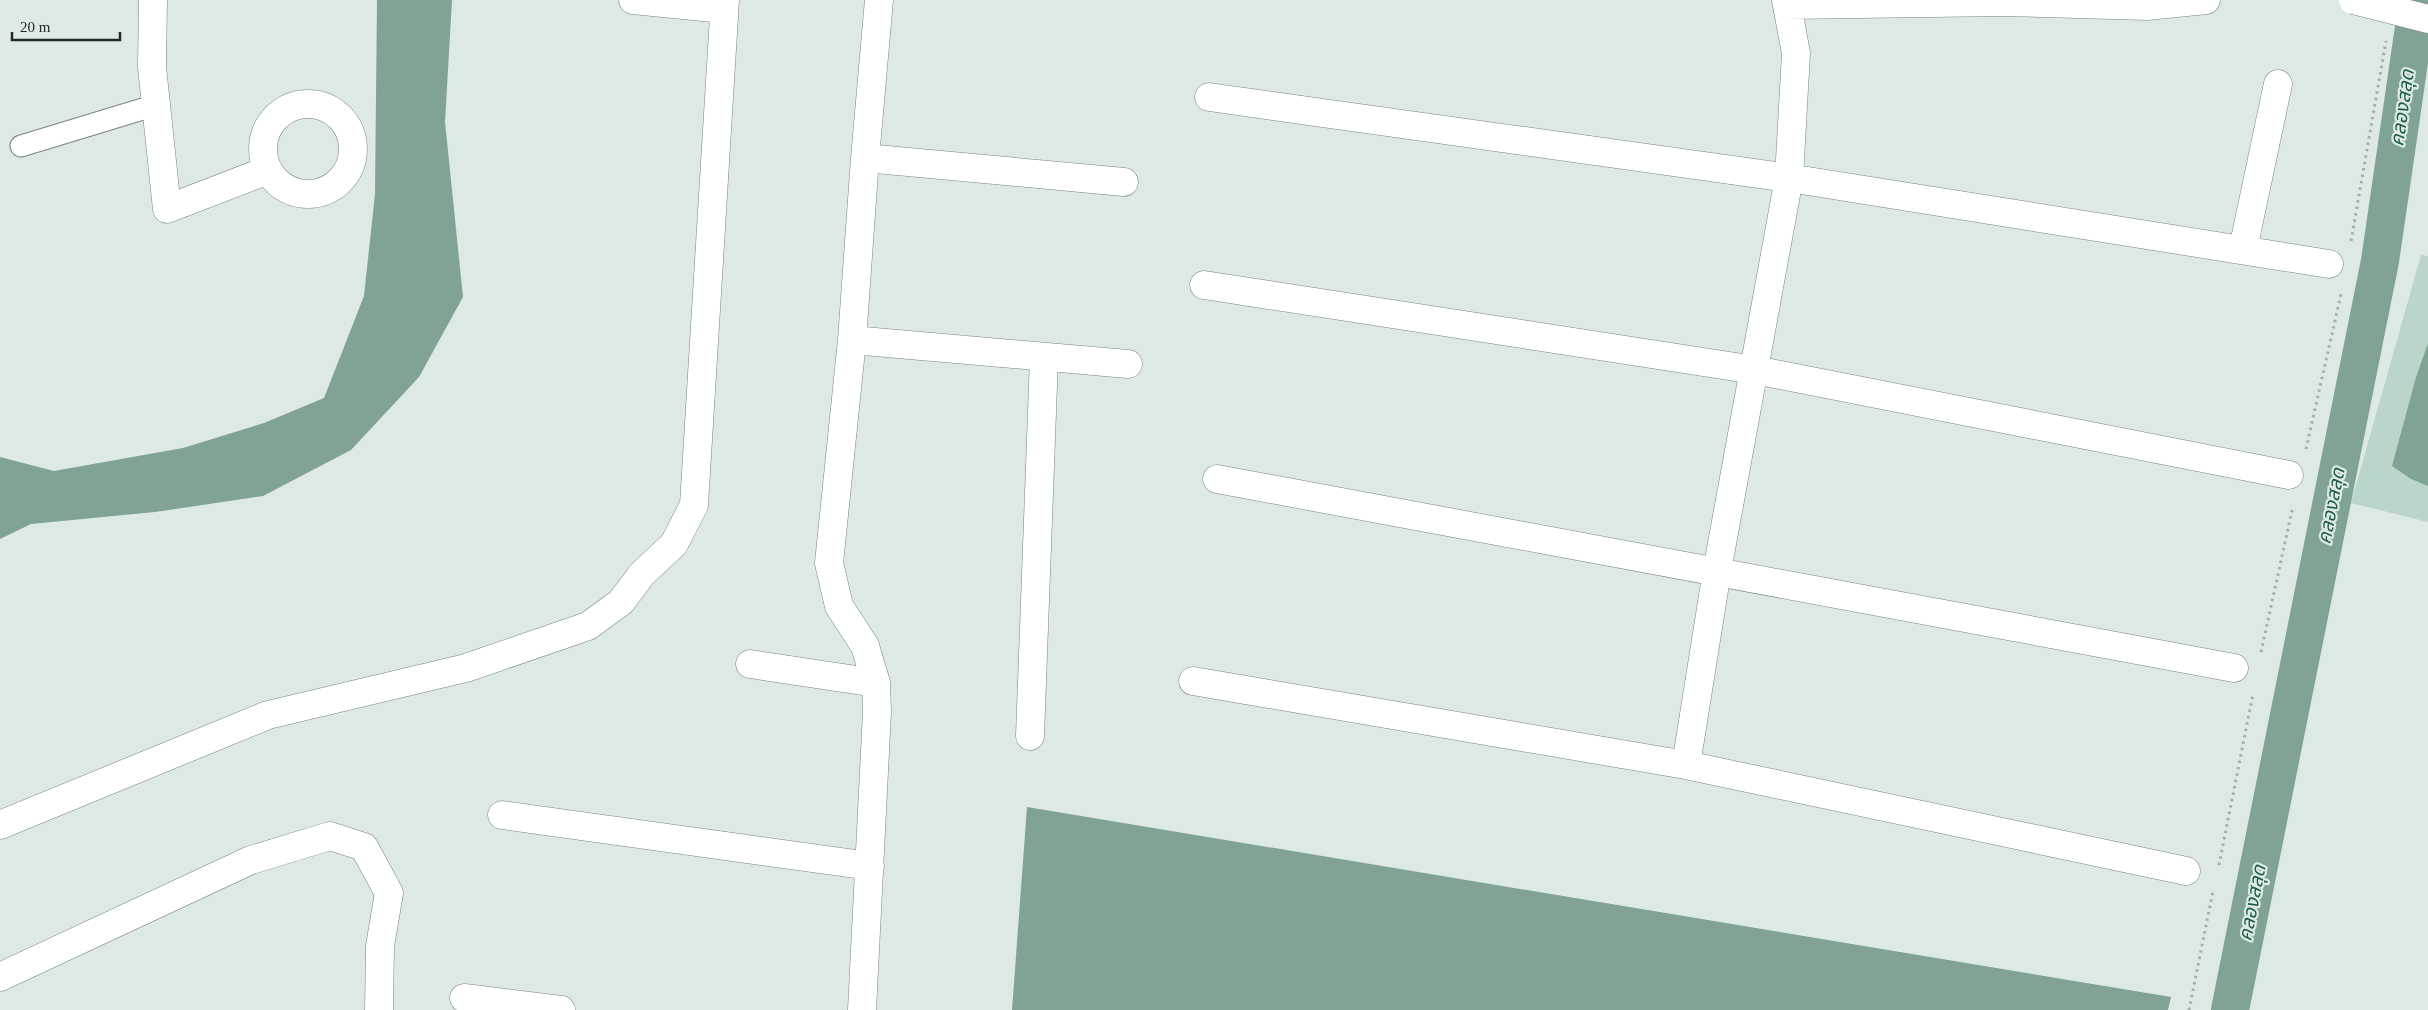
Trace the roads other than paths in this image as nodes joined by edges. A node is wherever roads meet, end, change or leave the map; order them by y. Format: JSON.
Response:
{"nodes":[{"id":1,"x":153,"y":0,"type":"edge"},
{"id":2,"x":632,"y":0,"type":"edge"},
{"id":3,"x":879,"y":0,"type":"edge"},
{"id":4,"x":2206,"y":0,"type":"edge"},
{"id":5,"x":2352,"y":0,"type":"edge"},
{"id":6,"x":2004,"y":1,"type":"edge"},
{"id":7,"x":1786,"y":2,"type":"edge"},
{"id":8,"x":725,"y":5,"type":"edge"},
{"id":9,"x":2428,"y":19,"type":"edge"},
{"id":10,"x":2278,"y":84,"type":"dead end"},
{"id":11,"x":1209,"y":97,"type":"dead end"},
{"id":12,"x":156,"y":105,"type":"junction"},
{"id":13,"x":21,"y":146,"type":"dead end"},
{"id":14,"x":865,"y":158,"type":"junction"},
{"id":15,"x":268,"y":170,"type":"dead end"},
{"id":16,"x":1789,"y":178,"type":"junction"},
{"id":17,"x":1124,"y":182,"type":"dead end"},
{"id":18,"x":2243,"y":249,"type":"junction"},
{"id":19,"x":2329,"y":264,"type":"dead end"},
{"id":20,"x":1204,"y":285,"type":"dead end"},
{"id":21,"x":852,"y":340,"type":"junction"},
{"id":22,"x":1044,"y":358,"type":"junction"},
{"id":23,"x":1128,"y":364,"type":"dead end"},
{"id":24,"x":1755,"y":370,"type":"junction"},
{"id":25,"x":2289,"y":475,"type":"dead end"},
{"id":26,"x":1217,"y":479,"type":"dead end"},
{"id":27,"x":1717,"y":571,"type":"junction"},
{"id":28,"x":750,"y":664,"type":"dead end"},
{"id":29,"x":2234,"y":668,"type":"dead end"},
{"id":30,"x":1193,"y":681,"type":"dead end"},
{"id":31,"x":876,"y":683,"type":"junction"},
{"id":32,"x":1030,"y":736,"type":"dead end"},
{"id":33,"x":1686,"y":765,"type":"junction"},
{"id":34,"x":502,"y":815,"type":"dead end"},
{"id":35,"x":0,"y":825,"type":"edge"},
{"id":36,"x":870,"y":866,"type":"junction"},
{"id":37,"x":2186,"y":871,"type":"dead end"},
{"id":38,"x":0,"y":977,"type":"edge"},
{"id":39,"x":464,"y":998,"type":"dead end"},
{"id":40,"x":379,"y":1010,"type":"edge"},
{"id":41,"x":561,"y":1010,"type":"edge"},
{"id":42,"x":862,"y":1010,"type":"edge"}],
"edges":[{"from":1,"to":12,"type":"street"},
{"from":2,"to":8,"type":"street"},
{"from":3,"to":14,"type":"street"},
{"from":4,"to":6,"type":"street"},
{"from":5,"to":9,"type":"street","bridge":true},
{"from":6,"to":7,"type":"street"},
{"from":7,"to":16,"type":"street"},
{"from":8,"to":35,"type":"street"},
{"from":10,"to":18,"type":"street"},
{"from":11,"to":16,"type":"street"},
{"from":12,"to":13,"type":"lane"},
{"from":12,"to":15,"type":"street"},
{"from":14,"to":17,"type":"street"},
{"from":14,"to":21,"type":"street"},
{"from":16,"to":18,"type":"street"},
{"from":16,"to":24,"type":"street"},
{"from":18,"to":19,"type":"street"},
{"from":20,"to":24,"type":"street"},
{"from":21,"to":22,"type":"street"},
{"from":21,"to":31,"type":"street"},
{"from":22,"to":23,"type":"street"},
{"from":22,"to":32,"type":"street"},
{"from":24,"to":25,"type":"street"},
{"from":24,"to":27,"type":"street"},
{"from":26,"to":27,"type":"street"},
{"from":27,"to":29,"type":"street"},
{"from":27,"to":33,"type":"street"},
{"from":28,"to":31,"type":"street"},
{"from":30,"to":33,"type":"street"},
{"from":31,"to":36,"type":"street"},
{"from":33,"to":37,"type":"street"},
{"from":34,"to":36,"type":"street"},
{"from":36,"to":42,"type":"street"},
{"from":38,"to":40,"type":"street"},
{"from":39,"to":41,"type":"street"}]}
